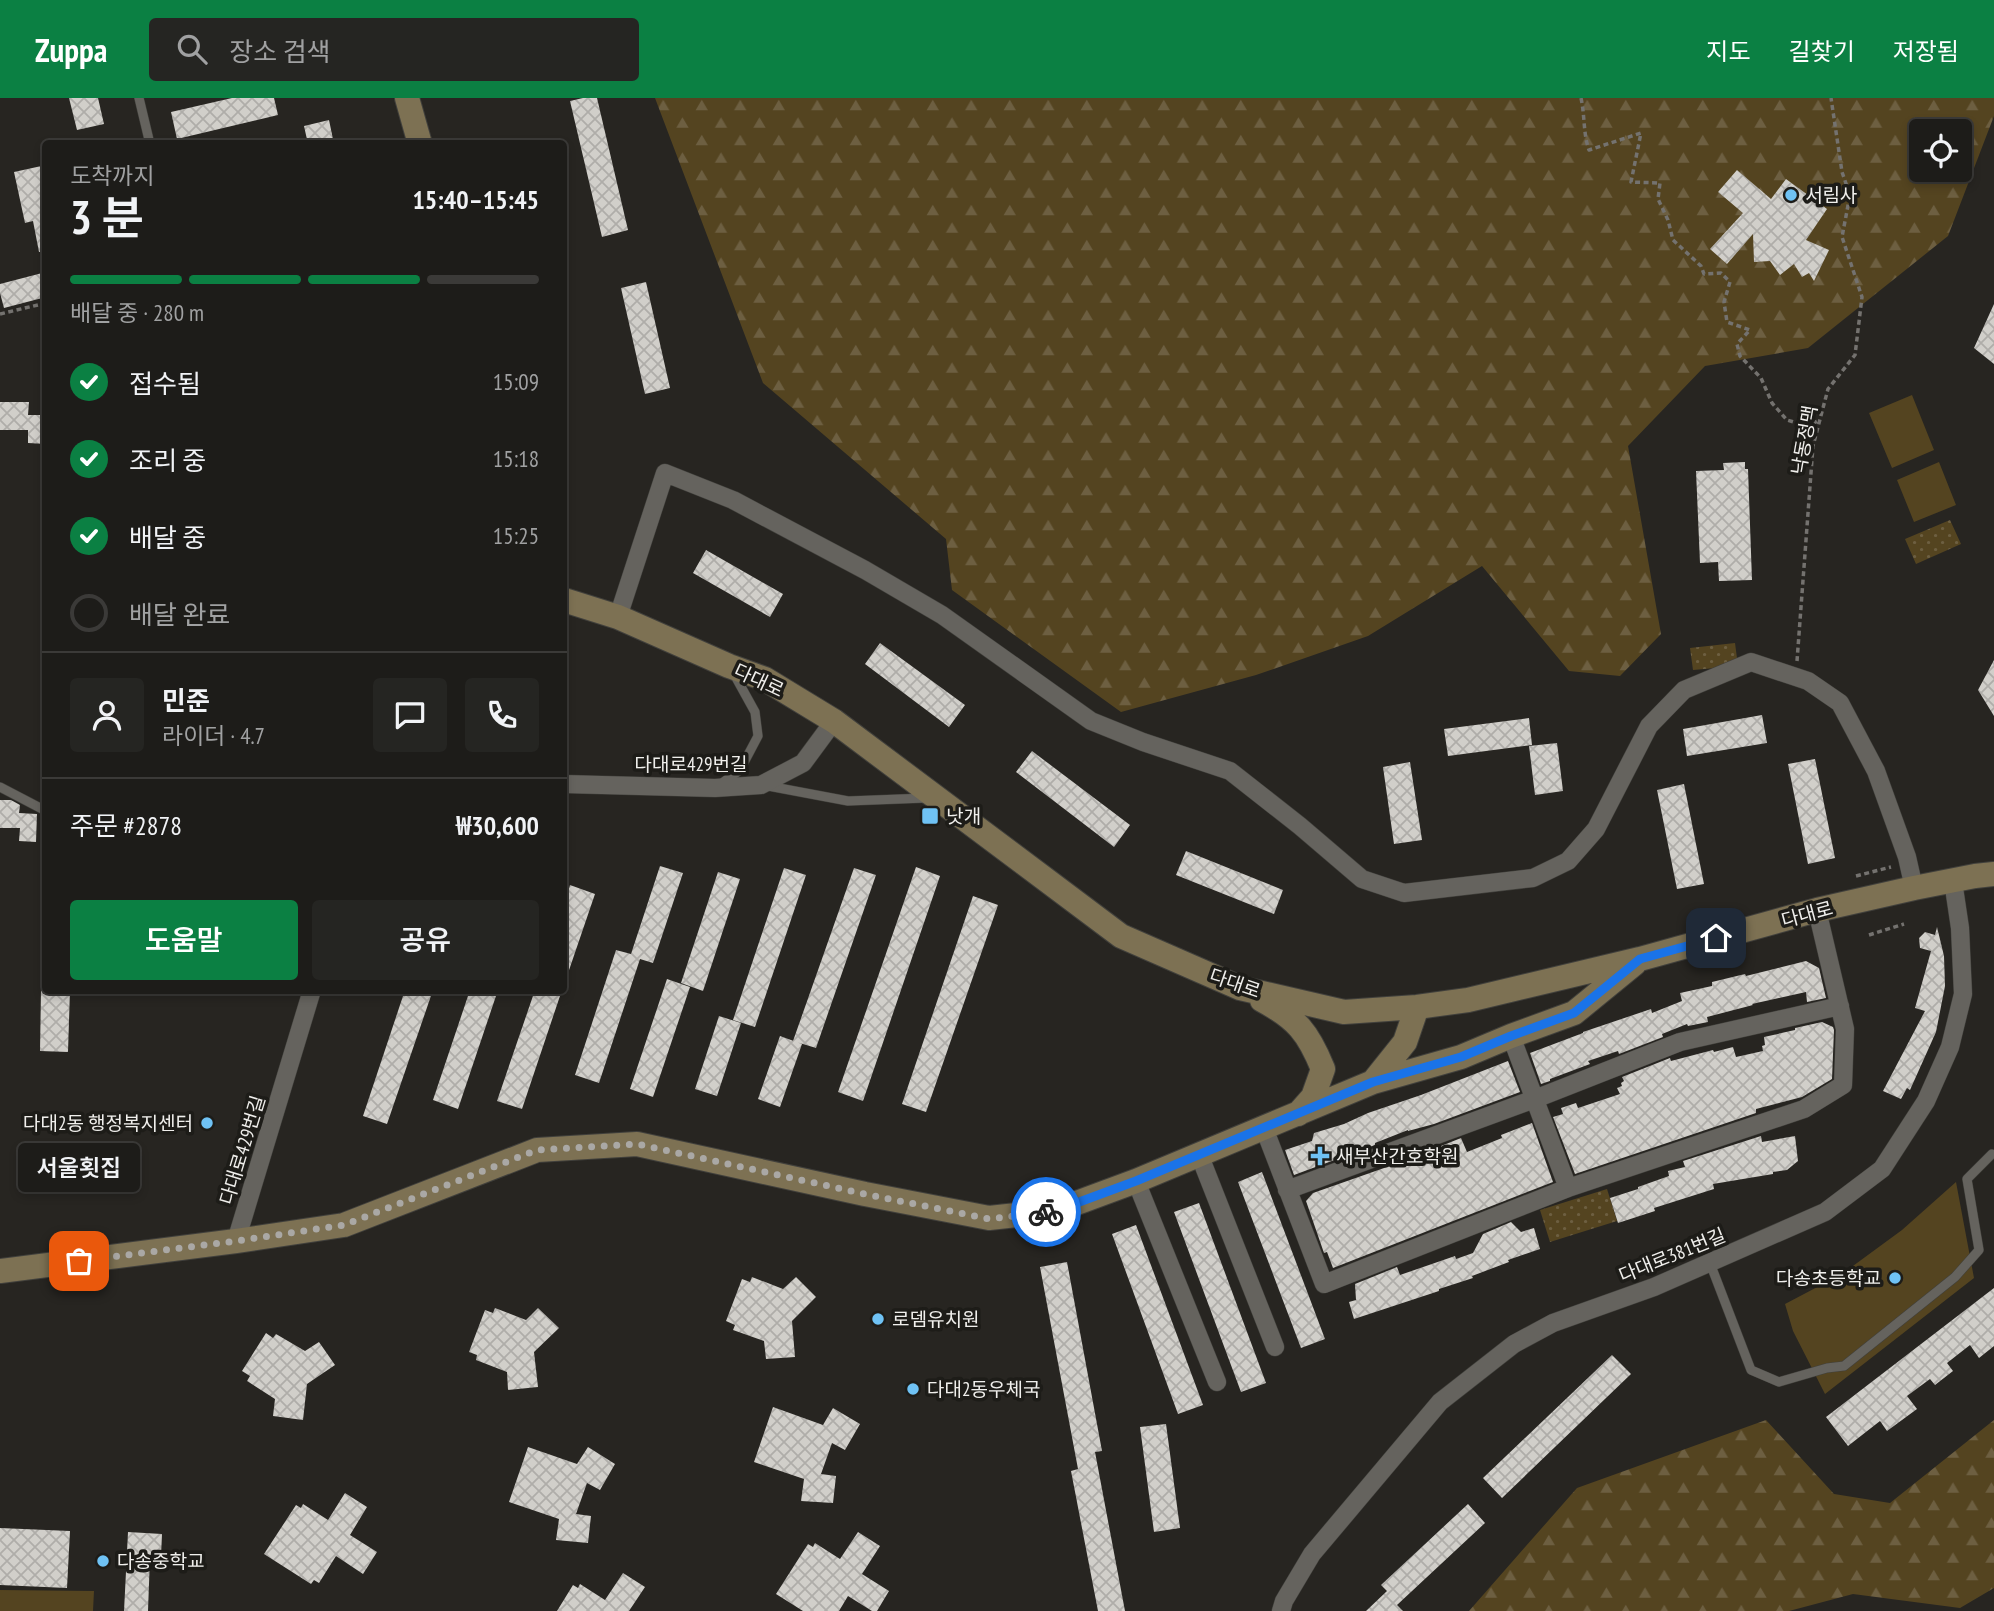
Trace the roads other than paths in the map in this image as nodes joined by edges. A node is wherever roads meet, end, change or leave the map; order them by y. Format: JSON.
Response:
{"nodes":[{"id":1,"x":139,"y":98,"type":"edge"},
{"id":2,"x":407,"y":98,"type":"edge"},
{"id":3,"x":149,"y":140,"type":"edge"},
{"id":4,"x":420,"y":140,"type":"edge"},
{"id":5,"x":567,"y":601,"type":"edge"},
{"id":6,"x":618,"y":617,"type":"junction"},
{"id":7,"x":729,"y":666,"type":"junction"},
{"id":8,"x":834,"y":721,"type":"junction"},
{"id":9,"x":567,"y":784,"type":"edge"},
{"id":10,"x":761,"y":785,"type":"junction"},
{"id":11,"x":0,"y":787,"type":"edge"},
{"id":12,"x":715,"y":788,"type":"junction"},
{"id":13,"x":936,"y":797,"type":"junction"},
{"id":14,"x":42,"y":809,"type":"edge"},
{"id":15,"x":1994,"y":856,"type":"edge"},
{"id":16,"x":1974,"y":877,"type":"edge"},
{"id":17,"x":1914,"y":888,"type":"junction"},
{"id":18,"x":1817,"y":910,"type":"junction"},
{"id":19,"x":1640,"y":959,"type":"junction"},
{"id":20,"x":1240,"y":988,"type":"junction"},
{"id":21,"x":311,"y":994,"type":"edge"},
{"id":22,"x":1840,"y":1006,"type":"junction"},
{"id":23,"x":1417,"y":1007,"type":"junction"},
{"id":24,"x":1511,"y":1036,"type":"junction"},
{"id":25,"x":1373,"y":1082,"type":"junction"},
{"id":26,"x":1535,"y":1099,"type":"junction"},
{"id":27,"x":1298,"y":1114,"type":"junction"},
{"id":28,"x":1264,"y":1128,"type":"junction"},
{"id":29,"x":1199,"y":1154,"type":"junction"},
{"id":30,"x":1992,"y":1154,"type":"dead end"},
{"id":31,"x":1136,"y":1181,"type":"junction"},
{"id":32,"x":1568,"y":1188,"type":"junction"},
{"id":33,"x":1287,"y":1190,"type":"junction"},
{"id":34,"x":236,"y":1241,"type":"junction"},
{"id":35,"x":1710,"y":1263,"type":"junction"},
{"id":36,"x":0,"y":1271,"type":"edge"},
{"id":37,"x":1275,"y":1347,"type":"dead end"},
{"id":38,"x":1217,"y":1382,"type":"dead end"},
{"id":39,"x":1281,"y":1611,"type":"edge"}],
"edges":[{"from":1,"to":3,"type":"lane"},
{"from":2,"to":4,"type":"main road"},
{"from":5,"to":6,"type":"main road","name":"다대로"},
{"from":6,"to":7,"type":"main road","name":"다대로"},
{"from":6,"to":17,"type":"street"},
{"from":7,"to":8,"type":"main road","name":"다대로"},
{"from":7,"to":12,"type":"lane"},
{"from":8,"to":10,"type":"street","name":"다대로429번길"},
{"from":8,"to":13,"type":"main road","name":"다대로"},
{"from":9,"to":12,"type":"street","name":"다대로429번길"},
{"from":10,"to":12,"type":"street","name":"다대로429번길"},
{"from":10,"to":13,"type":"lane"},
{"from":11,"to":14,"type":"lane"},
{"from":13,"to":20,"type":"main road","name":"다대로"},
{"from":15,"to":16,"type":"main road"},
{"from":16,"to":17,"type":"main road","name":"다대로"},
{"from":16,"to":35,"type":"street","name":"다대로381번길"},
{"from":17,"to":18,"type":"main road","name":"다대로"},
{"from":18,"to":19,"type":"main road","name":"다대로"},
{"from":18,"to":22,"type":"street"},
{"from":19,"to":23,"type":"main road","name":"다대로"},
{"from":19,"to":24,"type":"main road"},
{"from":20,"to":23,"type":"main road","name":"다대로"},
{"from":20,"to":27,"type":"main road"},
{"from":21,"to":34,"type":"street","name":"다대로429번길"},
{"from":22,"to":26,"type":"street"},
{"from":22,"to":32,"type":"street"},
{"from":23,"to":25,"type":"main road"},
{"from":24,"to":25,"type":"main road"},
{"from":24,"to":26,"type":"street"},
{"from":25,"to":27,"type":"main road"},
{"from":26,"to":32,"type":"street"},
{"from":26,"to":33,"type":"street"},
{"from":27,"to":28,"type":"main road"},
{"from":28,"to":29,"type":"main road"},
{"from":28,"to":33,"type":"street"},
{"from":29,"to":31,"type":"main road"},
{"from":29,"to":37,"type":"street"},
{"from":30,"to":35,"type":"lane"},
{"from":31,"to":34,"type":"main road"},
{"from":31,"to":38,"type":"street"},
{"from":32,"to":33,"type":"street"},
{"from":34,"to":36,"type":"main road"},
{"from":35,"to":39,"type":"street","name":"다대로381번길"}]}
